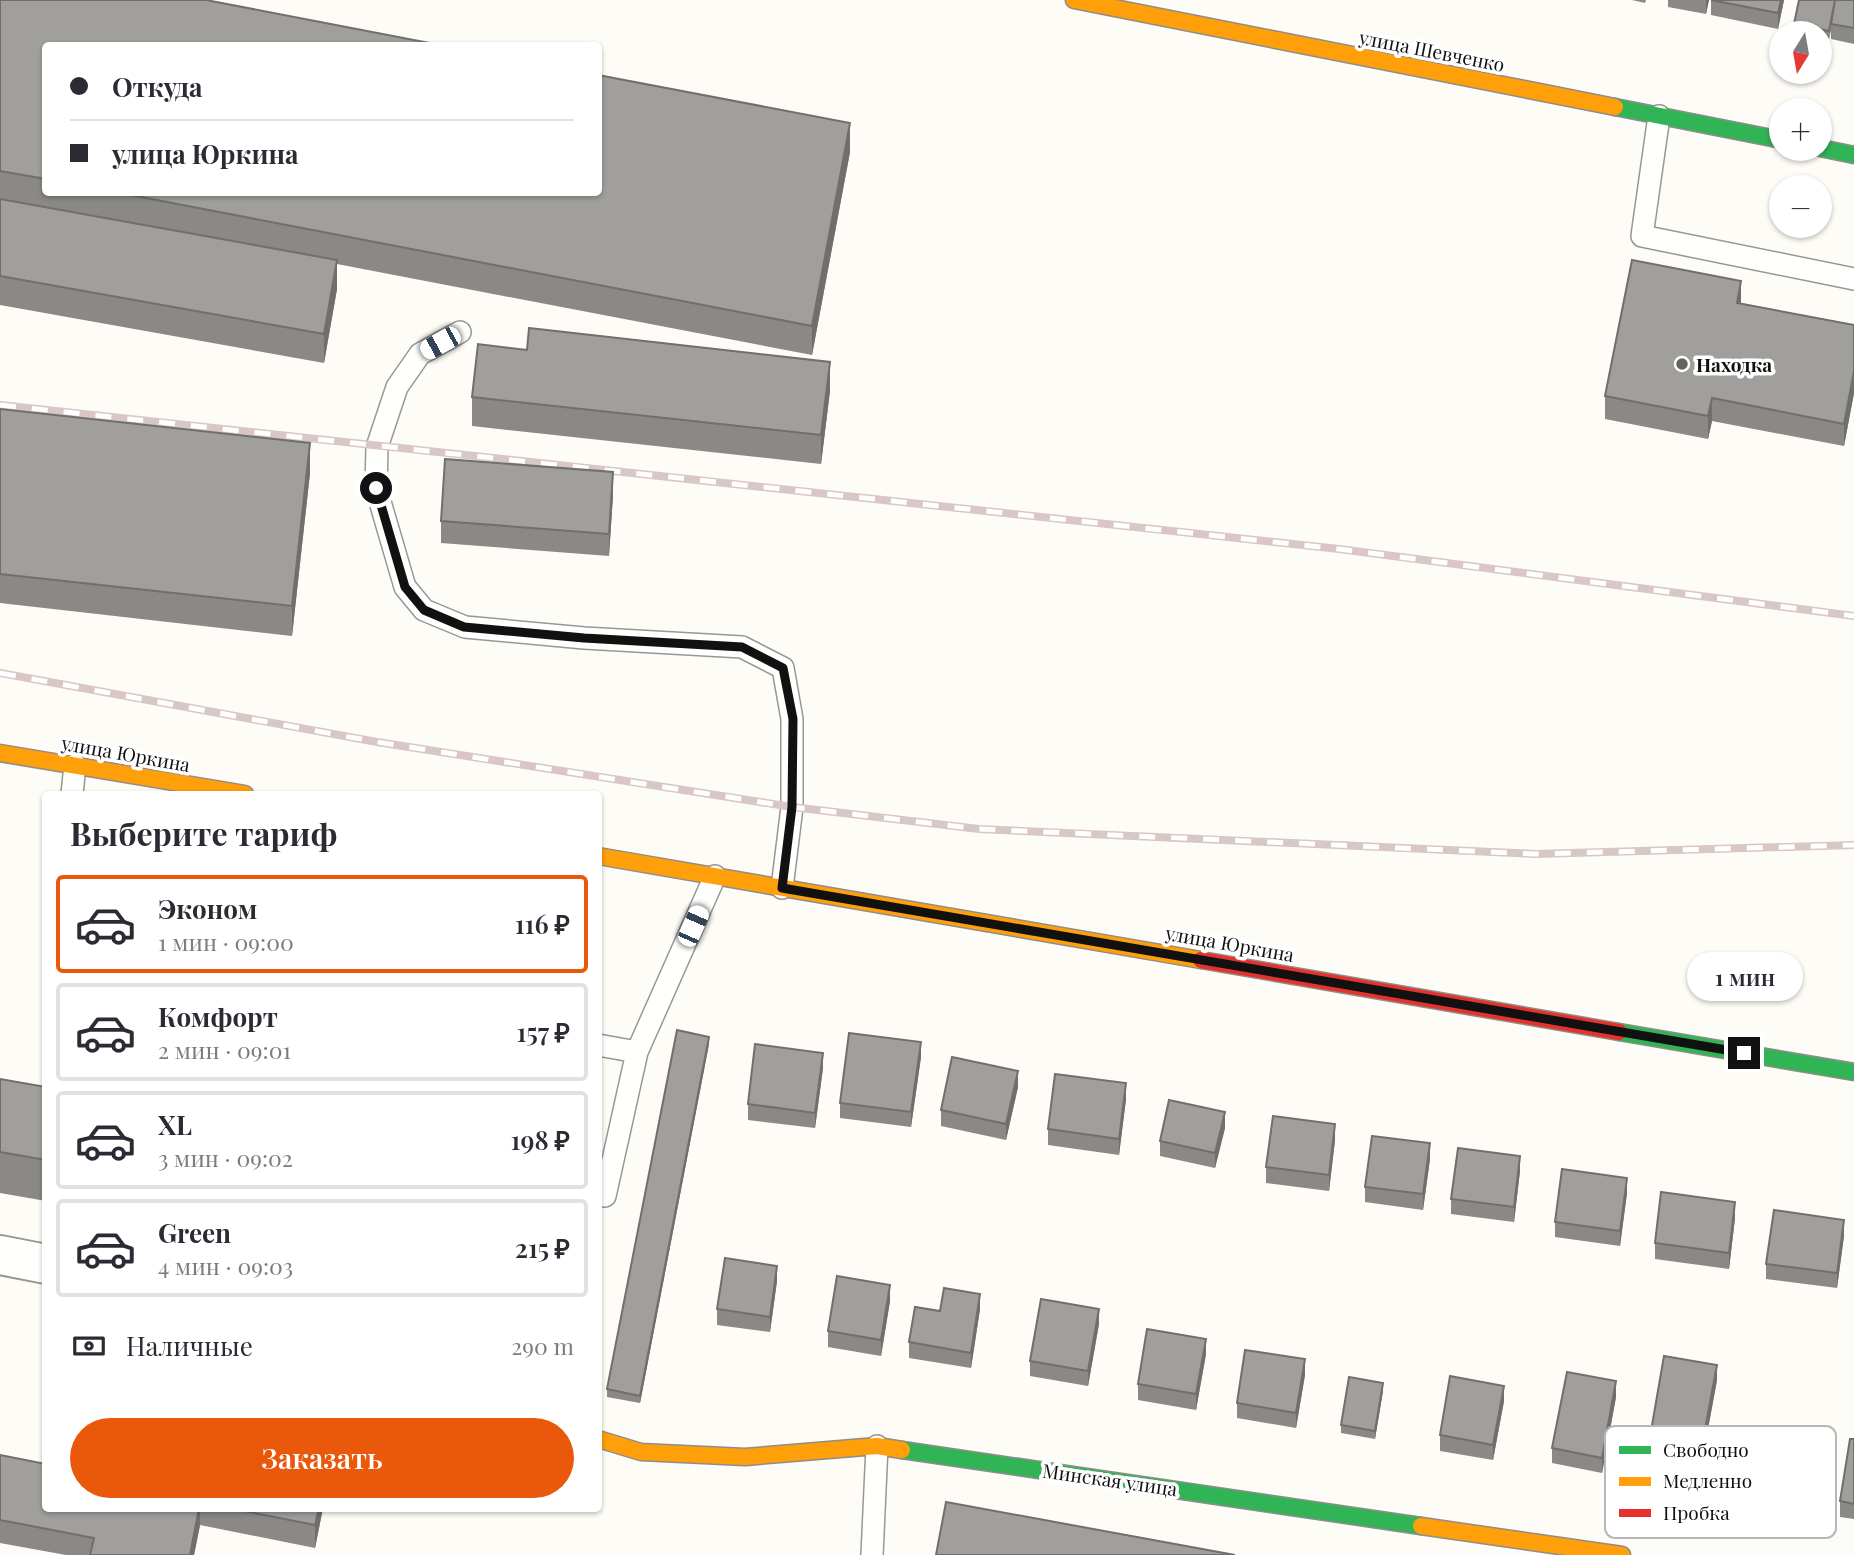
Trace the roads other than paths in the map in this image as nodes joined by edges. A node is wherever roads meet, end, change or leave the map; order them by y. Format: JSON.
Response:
{"nodes":[{"id":1,"x":1074,"y":0,"type":"edge"},
{"id":2,"x":1659,"y":116,"type":"junction"},
{"id":3,"x":1769,"y":137,"type":"edge"},
{"id":4,"x":1832,"y":150,"type":"edge"},
{"id":5,"x":1854,"y":155,"type":"edge"},
{"id":6,"x":1854,"y":279,"type":"edge"},
{"id":7,"x":460,"y":332,"type":"dead end"},
{"id":8,"x":0,"y":752,"type":"edge"},
{"id":9,"x":75,"y":765,"type":"junction"},
{"id":10,"x":72,"y":791,"type":"edge"},
{"id":11,"x":227,"y":791,"type":"edge"},
{"id":12,"x":602,"y":857,"type":"edge"},
{"id":13,"x":715,"y":876,"type":"junction"},
{"id":14,"x":782,"y":888,"type":"junction"},
{"id":15,"x":602,"y":1046,"type":"edge"},
{"id":16,"x":637,"y":1052,"type":"junction"},
{"id":17,"x":1854,"y":1072,"type":"edge"},
{"id":18,"x":606,"y":1196,"type":"dead end"},
{"id":19,"x":0,"y":1255,"type":"edge"},
{"id":20,"x":42,"y":1263,"type":"edge"},
{"id":21,"x":602,"y":1439,"type":"edge"},
{"id":22,"x":877,"y":1446,"type":"junction"},
{"id":23,"x":872,"y":1555,"type":"edge"},
{"id":24,"x":1622,"y":1555,"type":"edge"}],
"edges":[{"from":1,"to":2,"type":"main road","name":"улица Шевченко"},
{"from":2,"to":3,"type":"main road","name":"улица Шевченко"},
{"from":2,"to":6,"type":"lane"},
{"from":4,"to":5,"type":"main road"},
{"from":7,"to":14,"type":"lane"},
{"from":8,"to":9,"type":"main road","name":"улица Юркина"},
{"from":9,"to":10,"type":"lane"},
{"from":9,"to":11,"type":"main road","name":"улица Юркина"},
{"from":12,"to":13,"type":"main road","name":"улица Юркина"},
{"from":13,"to":14,"type":"main road","name":"улица Юркина"},
{"from":13,"to":16,"type":"lane"},
{"from":14,"to":17,"type":"main road","name":"улица Юркина"},
{"from":15,"to":16,"type":"lane"},
{"from":16,"to":18,"type":"lane"},
{"from":19,"to":20,"type":"street"},
{"from":21,"to":22,"type":"main road","name":"Минская улица"},
{"from":22,"to":23,"type":"lane"},
{"from":22,"to":24,"type":"main road","name":"Минская улица"}]}
